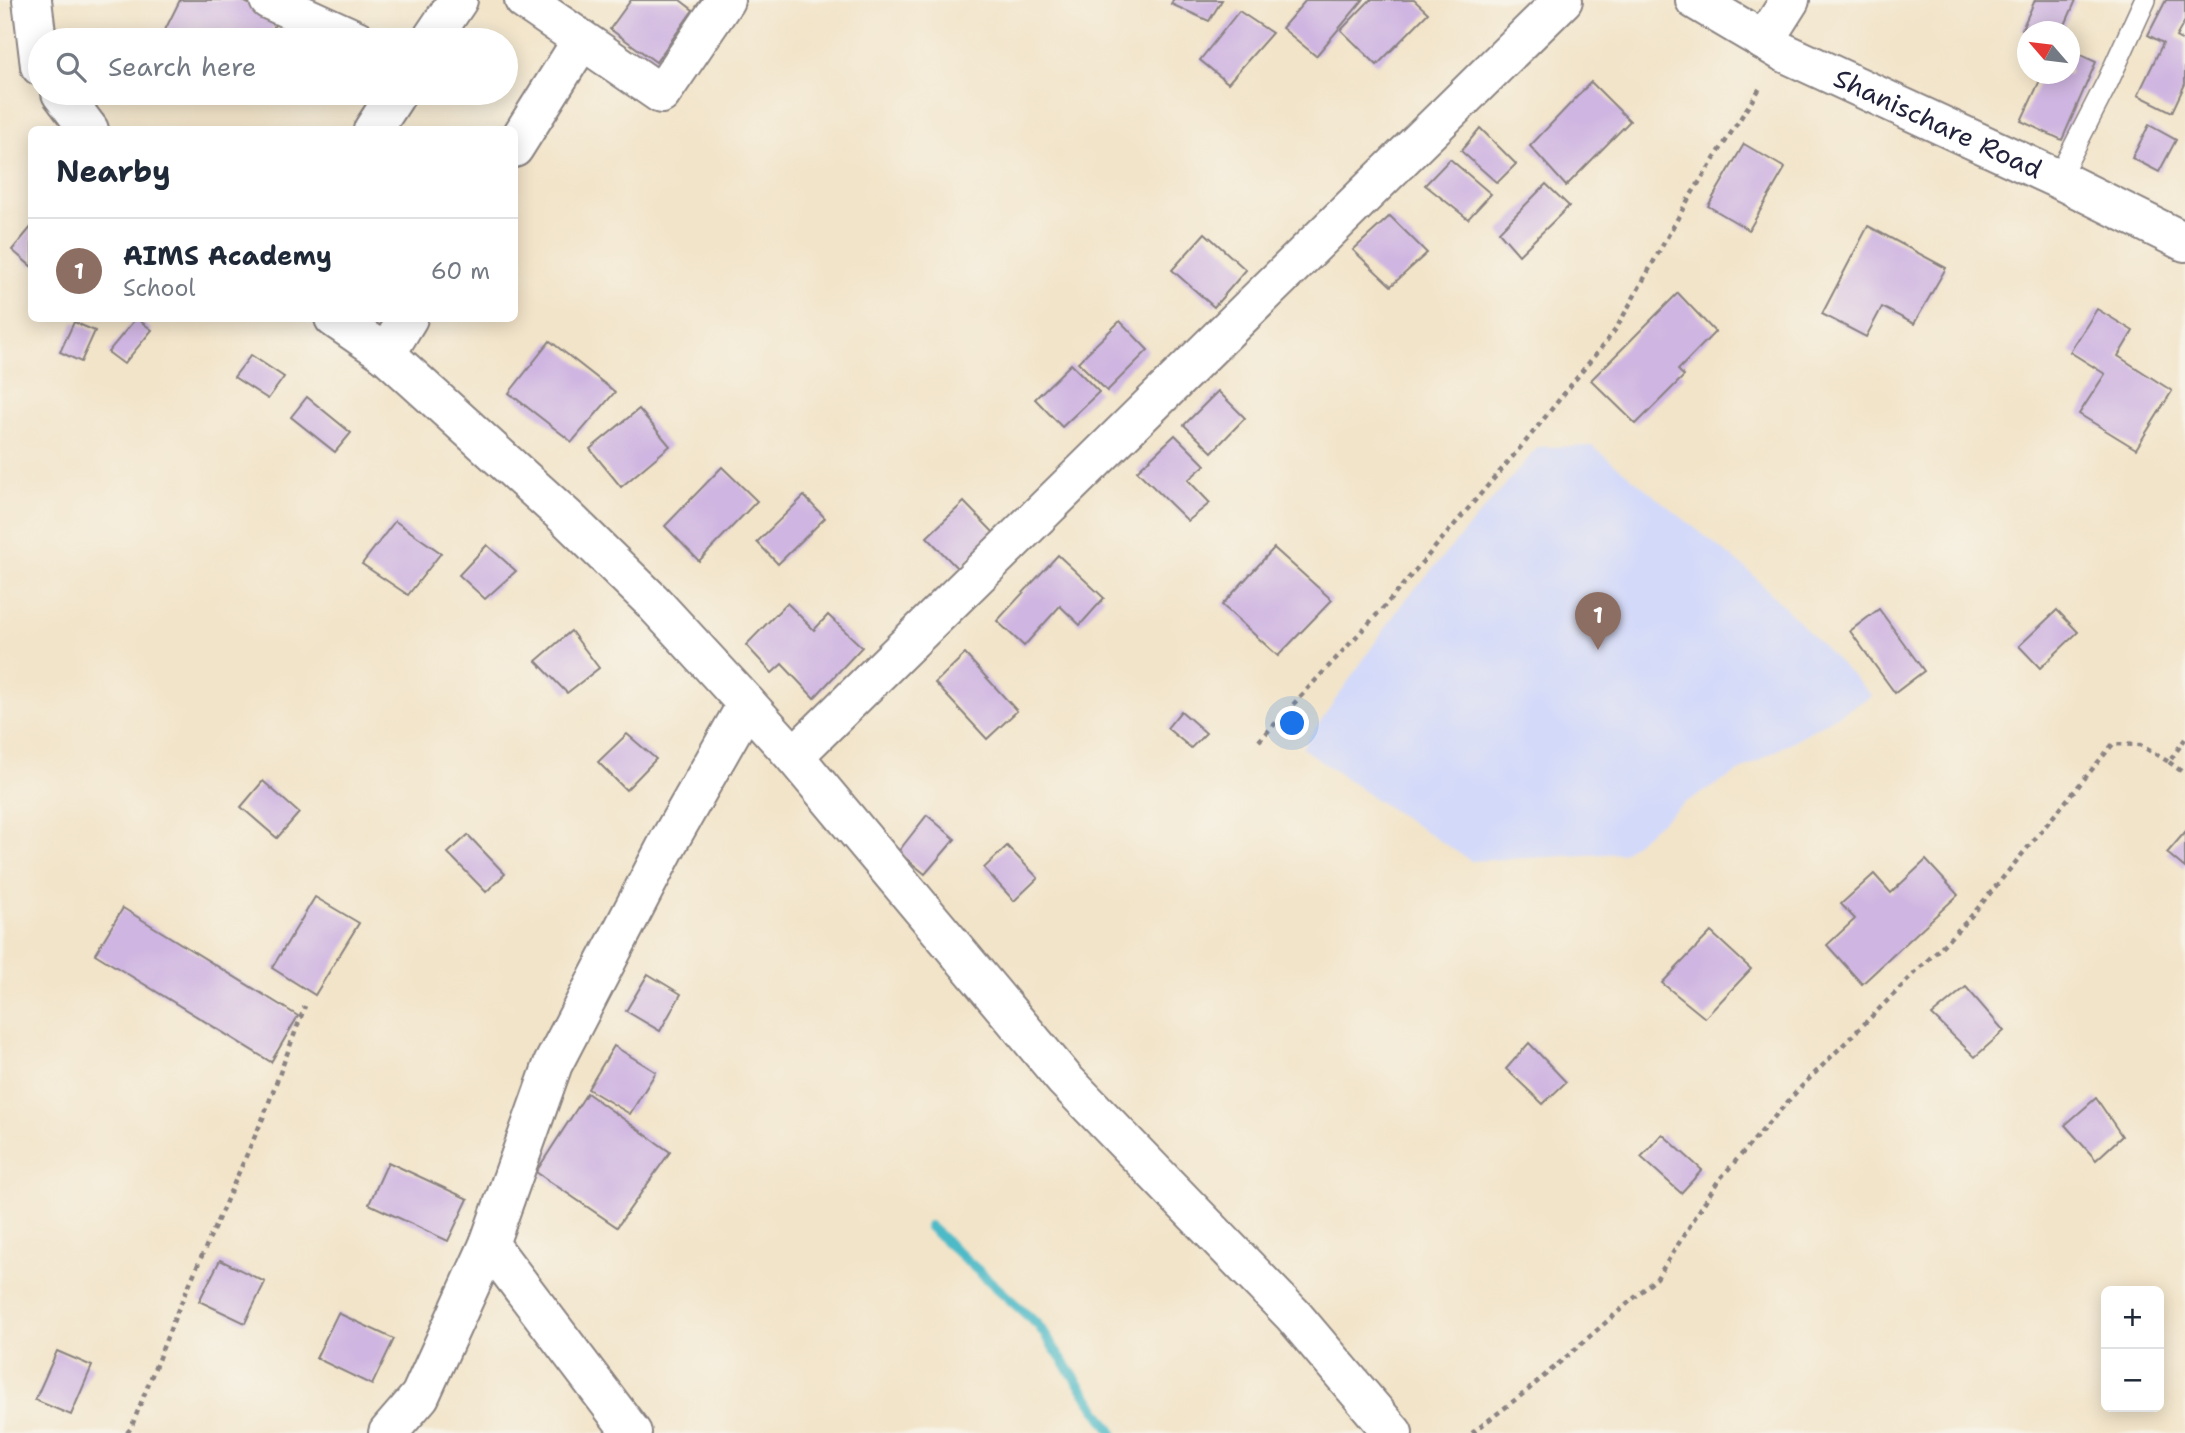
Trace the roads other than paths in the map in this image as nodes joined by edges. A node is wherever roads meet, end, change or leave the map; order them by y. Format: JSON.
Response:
{"nodes":[{"id":1,"x":32,"y":0,"type":"edge"},
{"id":2,"x":269,"y":0,"type":"edge"},
{"id":3,"x":458,"y":0,"type":"edge"},
{"id":4,"x":524,"y":0,"type":"edge"},
{"id":5,"x":725,"y":0,"type":"edge"},
{"id":6,"x":1563,"y":0,"type":"edge"},
{"id":7,"x":1695,"y":0,"type":"edge"},
{"id":8,"x":1790,"y":0,"type":"edge"},
{"id":9,"x":2145,"y":0,"type":"edge"},
{"id":10,"x":35,"y":28,"type":"edge"},
{"id":11,"x":331,"y":28,"type":"edge"},
{"id":12,"x":440,"y":28,"type":"edge"},
{"id":13,"x":582,"y":40,"type":"junction"},
{"id":14,"x":1774,"y":46,"type":"junction"},
{"id":15,"x":70,"y":105,"type":"edge"},
{"id":16,"x":389,"y":105,"type":"edge"},
{"id":17,"x":86,"y":126,"type":"edge"},
{"id":18,"x":376,"y":126,"type":"edge"},
{"id":19,"x":518,"y":142,"type":"edge"},
{"id":20,"x":2058,"y":179,"type":"junction"},
{"id":21,"x":2185,"y":242,"type":"edge"},
{"id":22,"x":340,"y":322,"type":"edge"},
{"id":23,"x":406,"y":322,"type":"edge"},
{"id":24,"x":386,"y":354,"type":"junction"},
{"id":25,"x":747,"y":704,"type":"junction"},
{"id":26,"x":794,"y":756,"type":"junction"},
{"id":27,"x":489,"y":1244,"type":"junction"},
{"id":28,"x":419,"y":1415,"type":"edge"},
{"id":29,"x":388,"y":1433,"type":"edge"},
{"id":30,"x":632,"y":1433,"type":"edge"},
{"id":31,"x":1393,"y":1433,"type":"edge"}],
"edges":[{"from":1,"to":10,"type":"street"},
{"from":2,"to":11,"type":"street"},
{"from":3,"to":12,"type":"street"},
{"from":4,"to":13,"type":"street"},
{"from":5,"to":13,"type":"street"},
{"from":6,"to":26,"type":"street"},
{"from":7,"to":14,"type":"street","name":"Shanischare Road"},
{"from":8,"to":14,"type":"street"},
{"from":9,"to":20,"type":"lane"},
{"from":13,"to":19,"type":"street"},
{"from":14,"to":20,"type":"street","name":"Shanischare Road"},
{"from":15,"to":17,"type":"street"},
{"from":16,"to":18,"type":"street"},
{"from":20,"to":21,"type":"street","name":"Shanischare Road"},
{"from":22,"to":24,"type":"street"},
{"from":23,"to":24,"type":"street"},
{"from":24,"to":25,"type":"street"},
{"from":25,"to":26,"type":"street"},
{"from":25,"to":27,"type":"street"},
{"from":26,"to":31,"type":"street"},
{"from":27,"to":28,"type":"street"},
{"from":27,"to":30,"type":"street"},
{"from":28,"to":29,"type":"street"}]}
